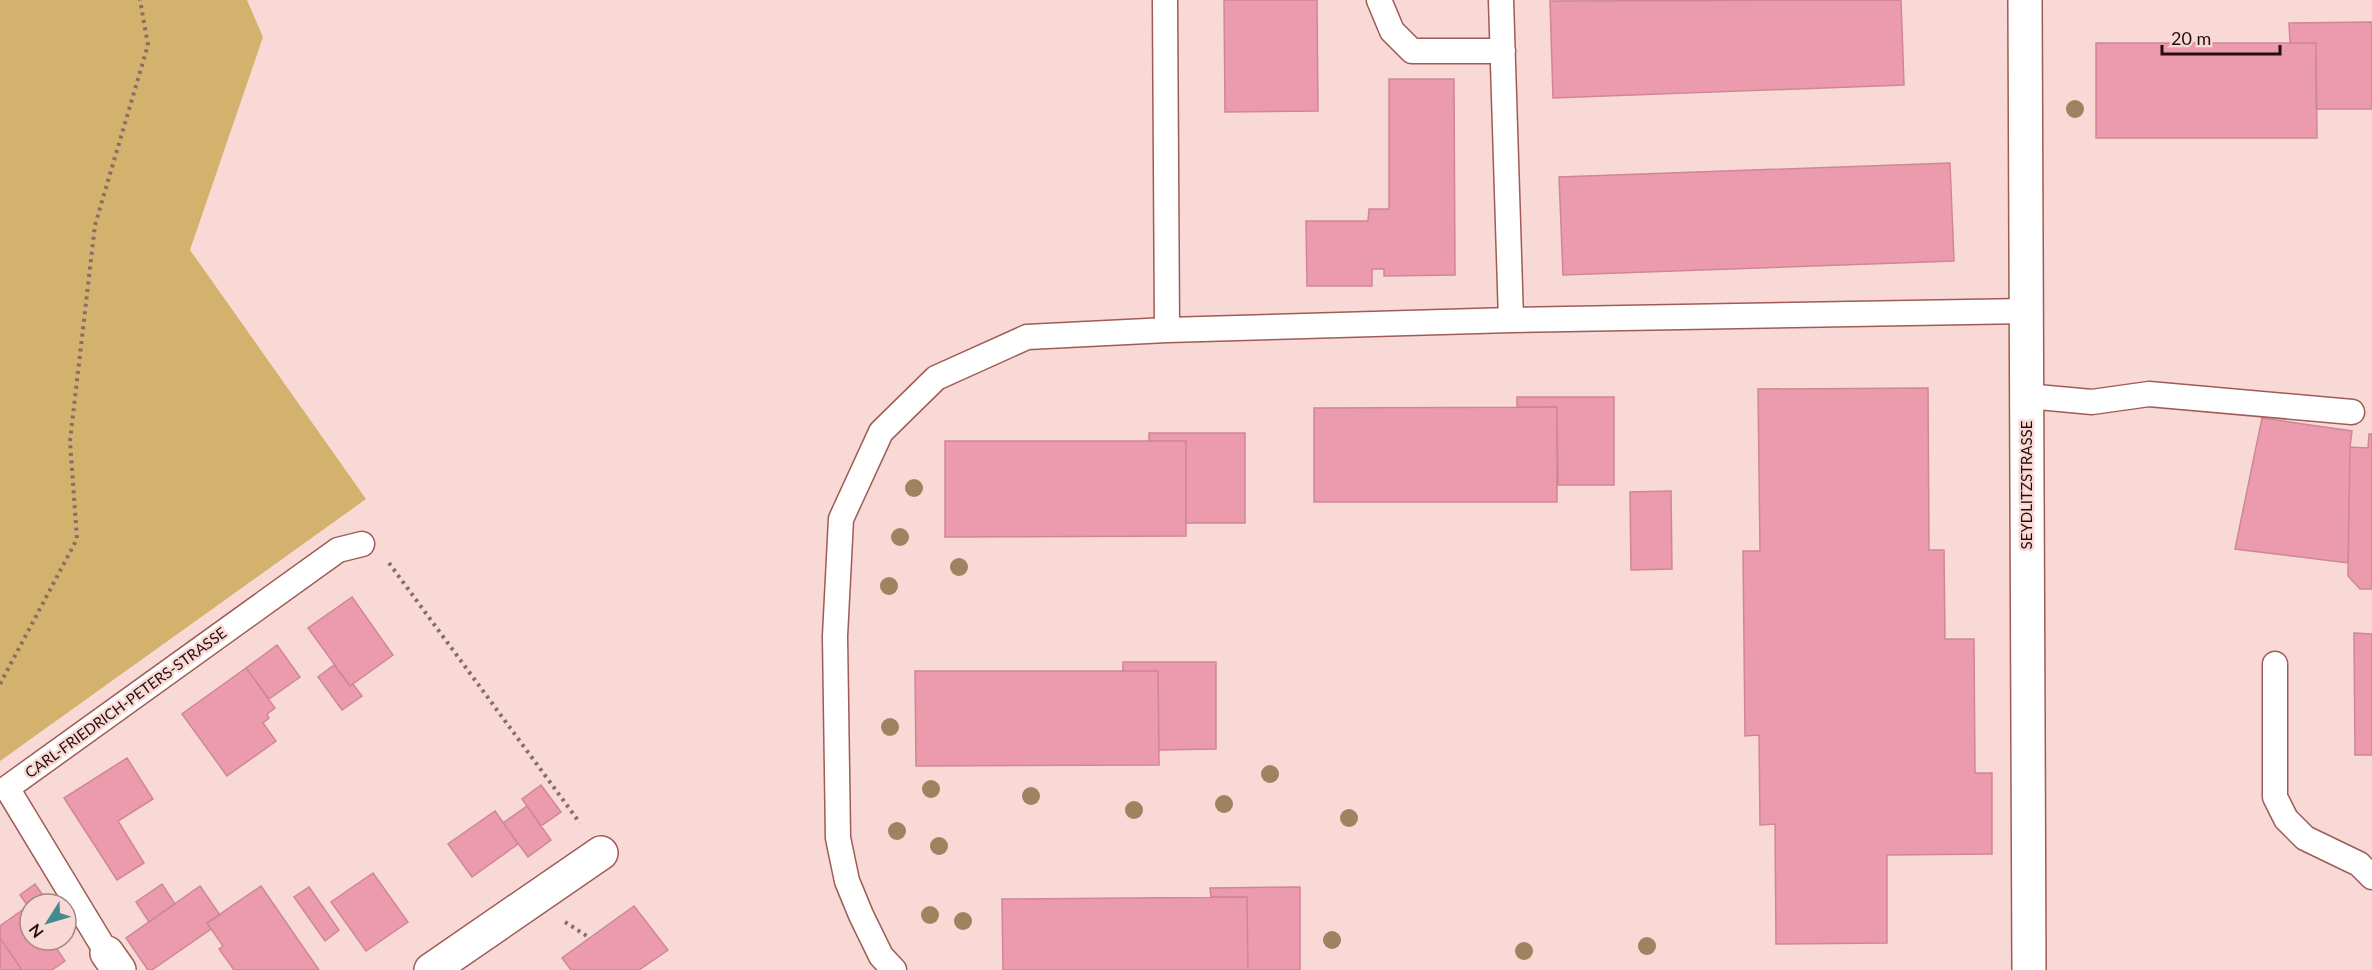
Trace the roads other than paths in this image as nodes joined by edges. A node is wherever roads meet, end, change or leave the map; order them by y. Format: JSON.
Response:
{"nodes":[{"id":1,"x":1165,"y":0,"type":"edge"},
{"id":2,"x":1379,"y":0,"type":"edge"},
{"id":3,"x":1501,"y":0,"type":"edge"},
{"id":4,"x":2025,"y":0,"type":"edge"},
{"id":5,"x":1503,"y":51,"type":"junction"},
{"id":6,"x":2026,"y":311,"type":"junction"},
{"id":7,"x":1511,"y":320,"type":"junction"},
{"id":8,"x":1167,"y":330,"type":"junction"},
{"id":9,"x":2026,"y":396,"type":"junction"},
{"id":10,"x":2352,"y":412,"type":"dead end"},
{"id":11,"x":362,"y":544,"type":"road end"},
{"id":12,"x":2275,"y":664,"type":"dead end"},
{"id":13,"x":602,"y":853,"type":"road end"},
{"id":14,"x":2372,"y":877,"type":"edge"},
{"id":15,"x":113,"y":961,"type":"edge"},
{"id":16,"x":431,"y":970,"type":"edge"},
{"id":17,"x":894,"y":970,"type":"edge"},
{"id":18,"x":2029,"y":970,"type":"edge"}],
"edges":[{"from":1,"to":8,"type":"lane"},
{"from":2,"to":5,"type":"lane"},
{"from":3,"to":5,"type":"lane"},
{"from":4,"to":6,"type":"street","name":"SEYDLITZSTRASSE"},
{"from":5,"to":7,"type":"lane"},
{"from":6,"to":7,"type":"lane"},
{"from":6,"to":9,"type":"street","name":"SEYDLITZSTRASSE"},
{"from":7,"to":8,"type":"lane"},
{"from":8,"to":17,"type":"lane"},
{"from":9,"to":10,"type":"lane"},
{"from":9,"to":18,"type":"street","name":"SEYDLITZSTRASSE"},
{"from":11,"to":15,"type":"lane","name":"CARL-FRIEDRICH-PETERS-STRASSE"},
{"from":12,"to":14,"type":"lane"},
{"from":13,"to":16,"type":"street"}]}
